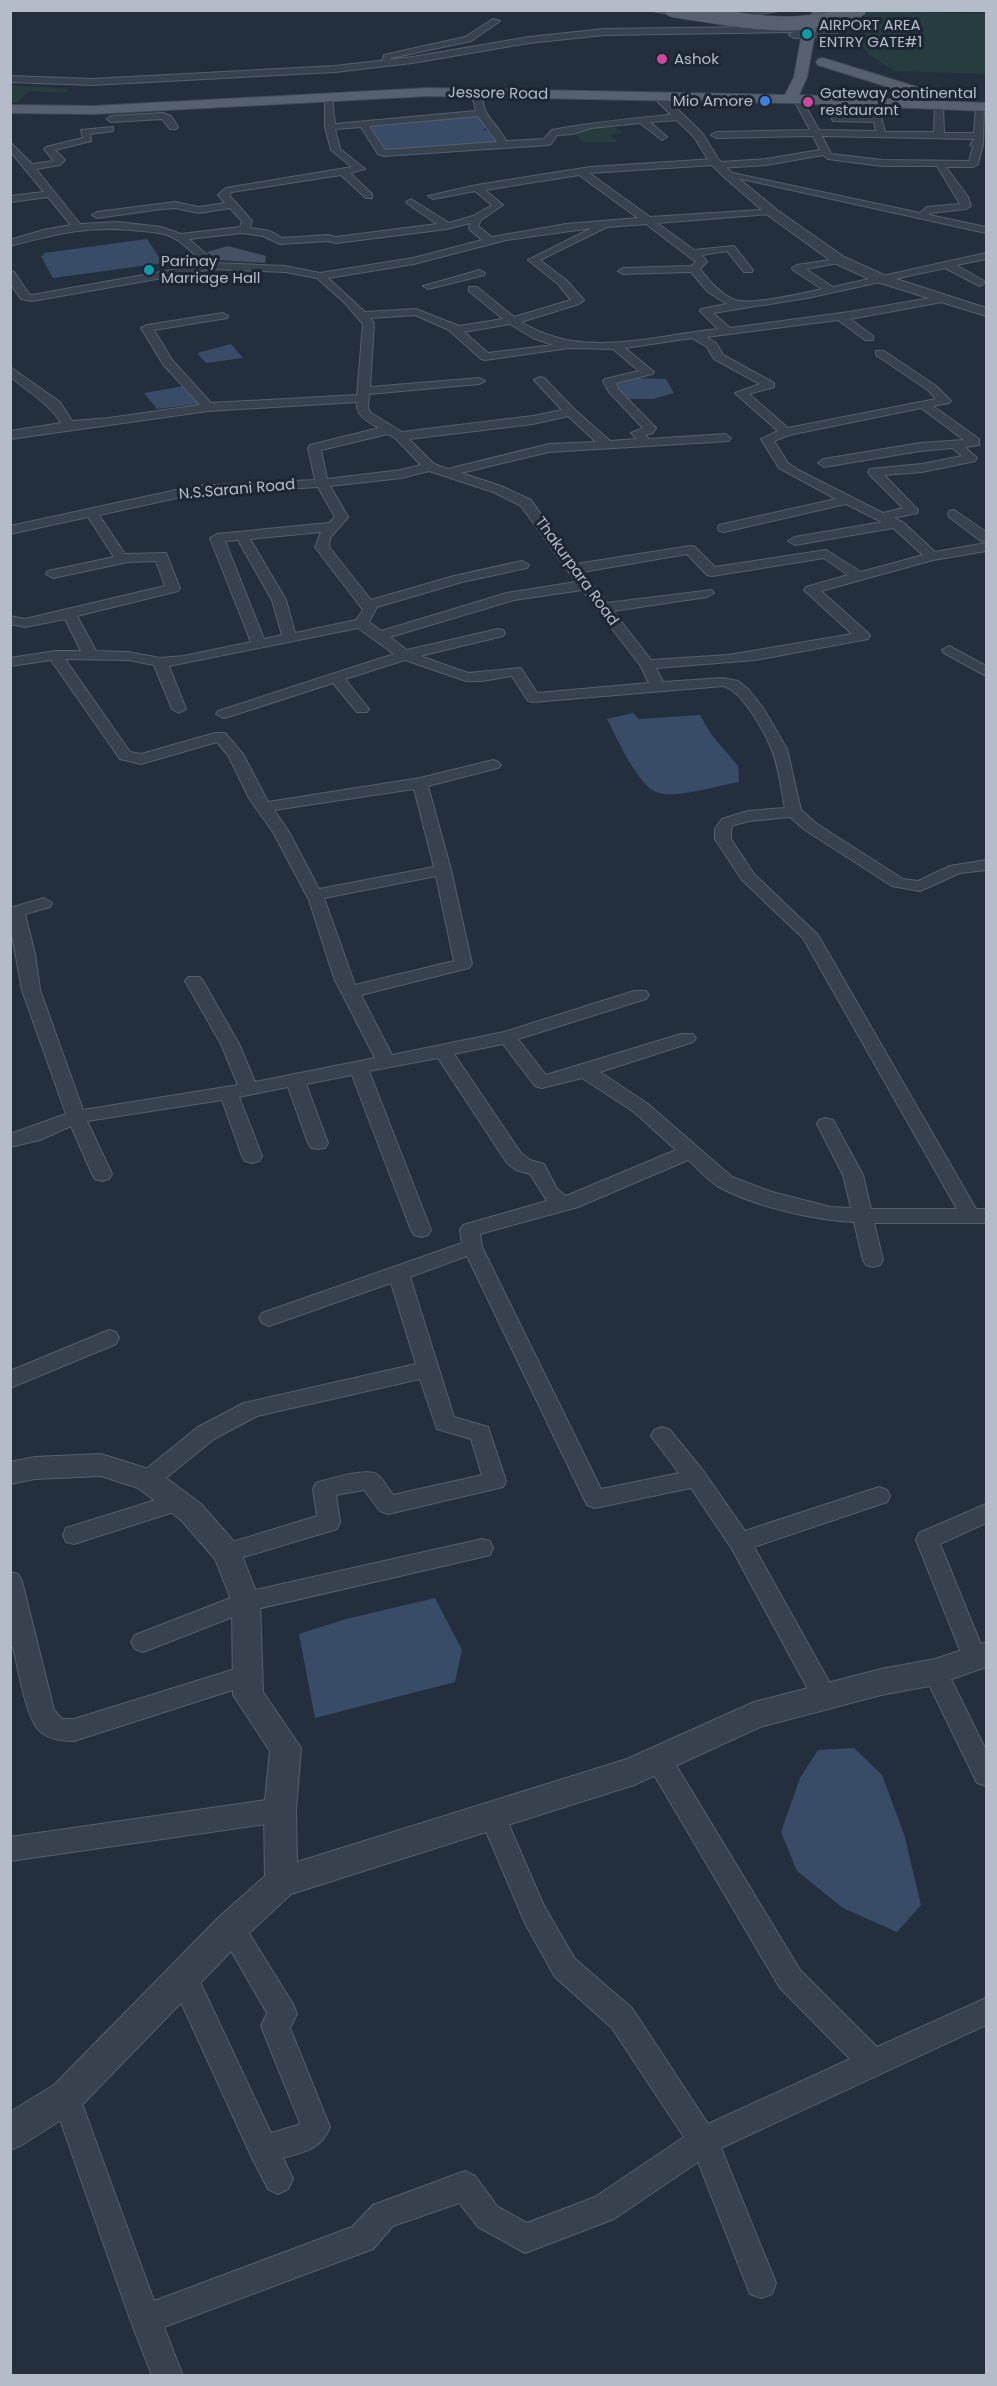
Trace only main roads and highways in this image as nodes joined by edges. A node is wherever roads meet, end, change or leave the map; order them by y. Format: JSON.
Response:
{"nodes":[{"id":1,"x":672,"y":10,"type":"edge"},
{"id":2,"x":821,"y":10,"type":"edge"},
{"id":3,"x":841,"y":10,"type":"edge"},
{"id":4,"x":859,"y":10,"type":"edge"},
{"id":5,"x":808,"y":36,"type":"junction"},
{"id":6,"x":823,"y":62,"type":"junction"},
{"id":7,"x":789,"y":67,"type":"dead end"},
{"id":8,"x":777,"y":83,"type":"dead end"},
{"id":9,"x":819,"y":93,"type":"junction"},
{"id":10,"x":746,"y":95,"type":"junction"},
{"id":11,"x":793,"y":98,"type":"junction"},
{"id":12,"x":939,"y":103,"type":"junction"},
{"id":13,"x":984,"y":105,"type":"edge"},
{"id":14,"x":10,"y":106,"type":"edge"}],
"edges":[{"from":1,"to":4,"type":"main road","bridge":true},
{"from":2,"to":5,"type":"main road"},
{"from":3,"to":6,"type":"main road"},
{"from":5,"to":7,"type":"main road"},
{"from":5,"to":11,"type":"main road"},
{"from":6,"to":9,"type":"main road"},
{"from":6,"to":12,"type":"main road"},
{"from":8,"to":10,"type":"main road"},
{"from":9,"to":11,"type":"main road","name":"Jessore Road"},
{"from":9,"to":12,"type":"main road","name":"Jessore Road"},
{"from":10,"to":11,"type":"main road","name":"Jessore Road"},
{"from":10,"to":14,"type":"main road","name":"Jessore Road"},
{"from":11,"to":14,"type":"main road","name":"Jessore Road"},
{"from":12,"to":13,"type":"main road","name":"Jessore Road"}]}
